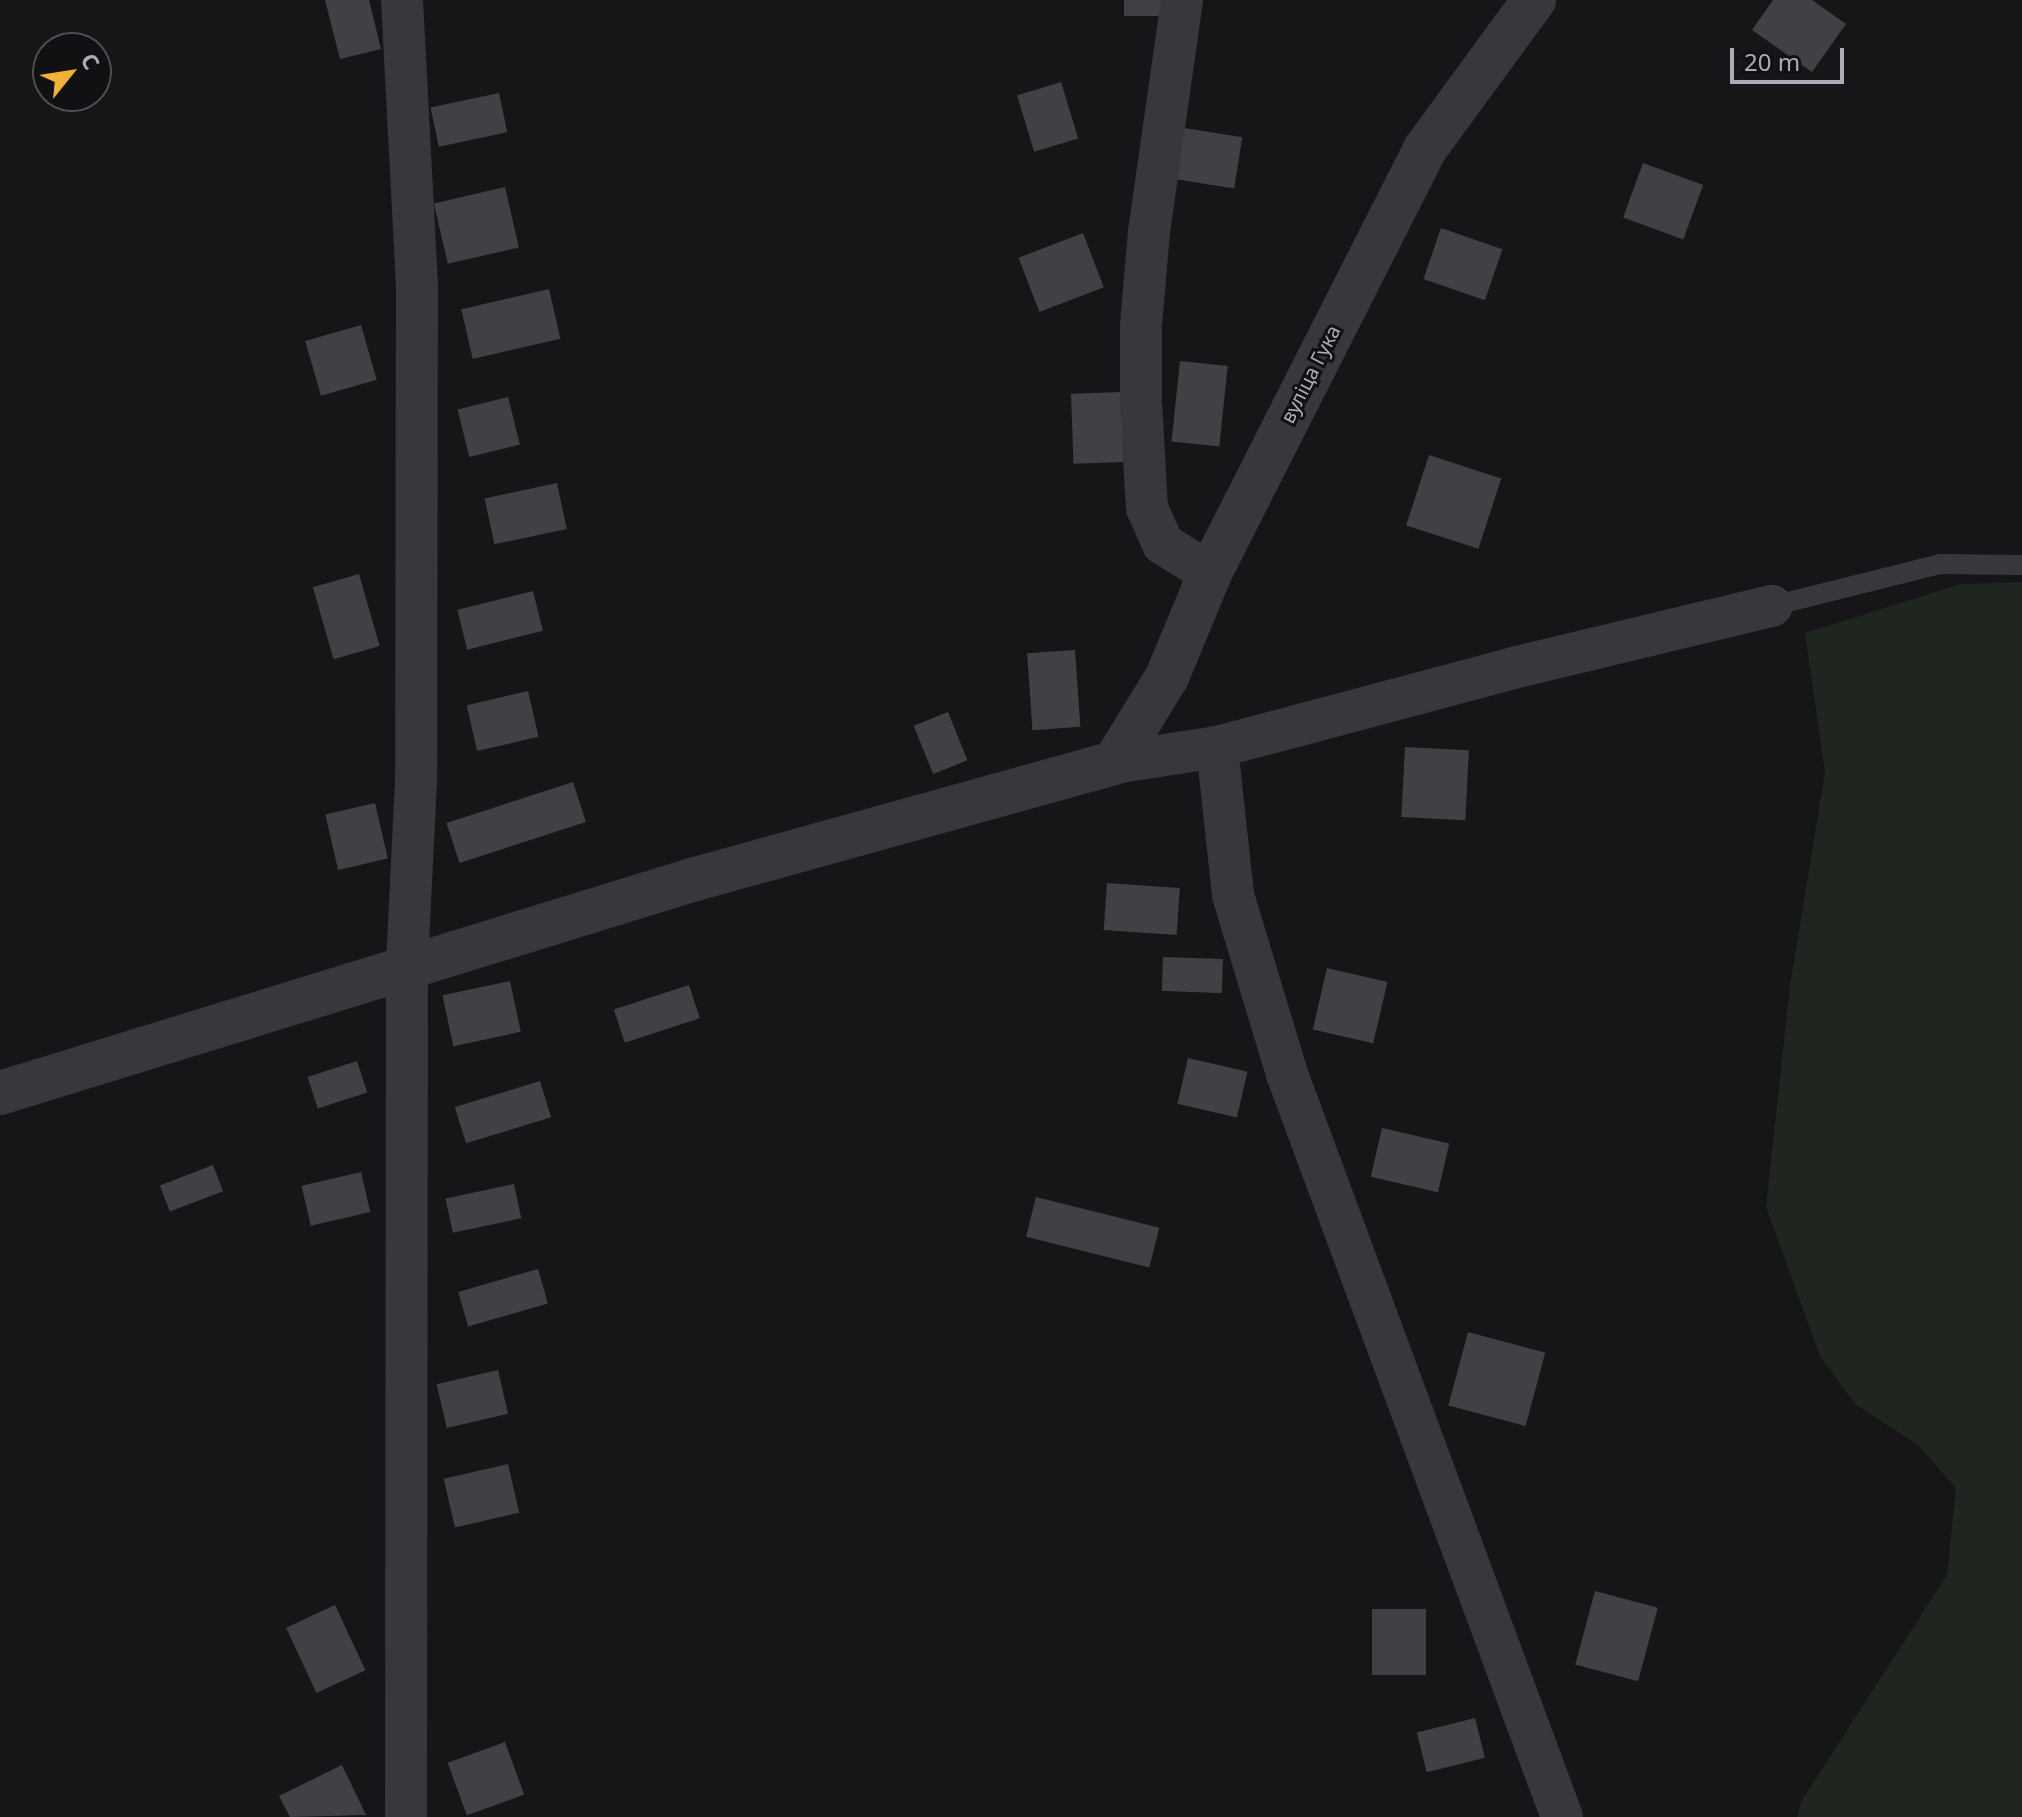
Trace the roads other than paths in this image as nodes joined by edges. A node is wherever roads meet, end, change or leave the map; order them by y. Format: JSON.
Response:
{"nodes":[{"id":1,"x":402,"y":0,"type":"edge"},
{"id":2,"x":1182,"y":0,"type":"edge"},
{"id":3,"x":1534,"y":0,"type":"edge"},
{"id":4,"x":2022,"y":565,"type":"edge"},
{"id":5,"x":1210,"y":573,"type":"junction"},
{"id":6,"x":1772,"y":606,"type":"joint"},
{"id":7,"x":1217,"y":747,"type":"junction"},
{"id":8,"x":1114,"y":763,"type":"junction"},
{"id":9,"x":407,"y":967,"type":"junction"},
{"id":10,"x":0,"y":1093,"type":"edge"},
{"id":11,"x":406,"y":1817,"type":"edge"},
{"id":12,"x":1562,"y":1817,"type":"edge"}],
"edges":[{"from":1,"to":9,"type":"street"},
{"from":2,"to":5,"type":"street"},
{"from":3,"to":5,"type":"street","name":"вуліца Гука"},
{"from":4,"to":6,"type":"lane"},
{"from":5,"to":8,"type":"street","name":"вуліца Гука"},
{"from":6,"to":7,"type":"street"},
{"from":7,"to":8,"type":"street"},
{"from":7,"to":12,"type":"street"},
{"from":8,"to":9,"type":"street"},
{"from":9,"to":10,"type":"street"},
{"from":9,"to":11,"type":"street"}]}
